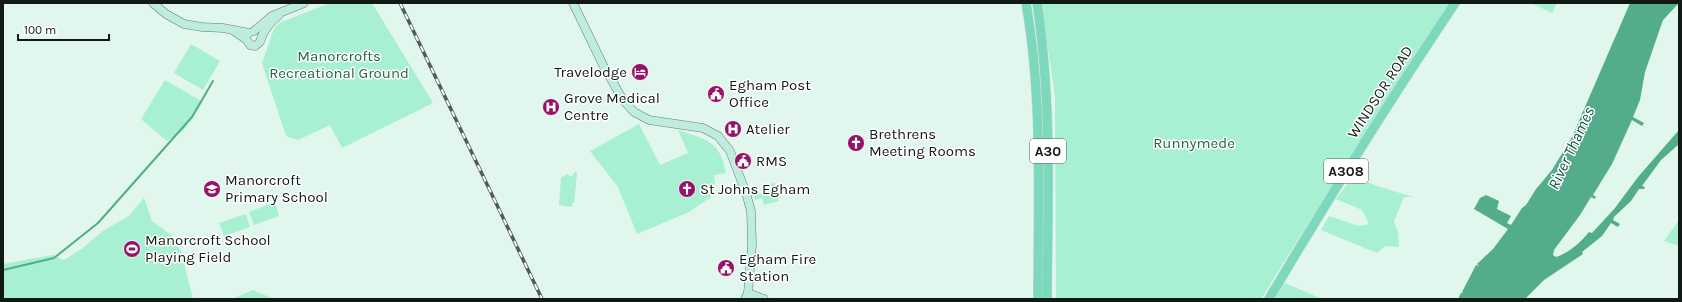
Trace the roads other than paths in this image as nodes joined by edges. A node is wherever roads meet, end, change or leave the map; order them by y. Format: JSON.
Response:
{"nodes":[{"id":1,"x":153,"y":3,"type":"edge"},
{"id":2,"x":304,"y":3,"type":"edge"},
{"id":3,"x":573,"y":3,"type":"edge"},
{"id":4,"x":577,"y":3,"type":"edge"},
{"id":5,"x":1026,"y":3,"type":"edge"},
{"id":6,"x":1037,"y":3,"type":"edge"},
{"id":7,"x":1454,"y":3,"type":"edge"},
{"id":8,"x":279,"y":15,"type":"junction"},
{"id":9,"x":250,"y":35,"type":"junction"},
{"id":10,"x":261,"y":37,"type":"junction"},
{"id":11,"x":654,"y":120,"type":"junction"},
{"id":12,"x":746,"y":296,"type":"edge"},
{"id":13,"x":764,"y":299,"type":"edge"},
{"id":14,"x":1038,"y":299,"type":"edge"},
{"id":15,"x":1047,"y":299,"type":"edge"},
{"id":16,"x":1269,"y":299,"type":"edge"}],
"edges":[{"from":1,"to":9,"type":"main road"},
{"from":2,"to":8,"type":"main road"},
{"from":3,"to":11,"type":"main road"},
{"from":4,"to":11,"type":"main road"},
{"from":5,"to":14,"type":"main road","number":"A30"},
{"from":6,"to":15,"type":"main road","number":"A30"},
{"from":7,"to":16,"type":"main road","name":"WINDSOR ROAD","number":"A308"},
{"from":8,"to":9,"type":"main road"},
{"from":8,"to":10,"type":"main road"},
{"from":9,"to":10,"type":"main road"},
{"from":9,"to":10,"type":"main road"},
{"from":11,"to":12,"type":"main road"},
{"from":12,"to":13,"type":"main road"}]}
